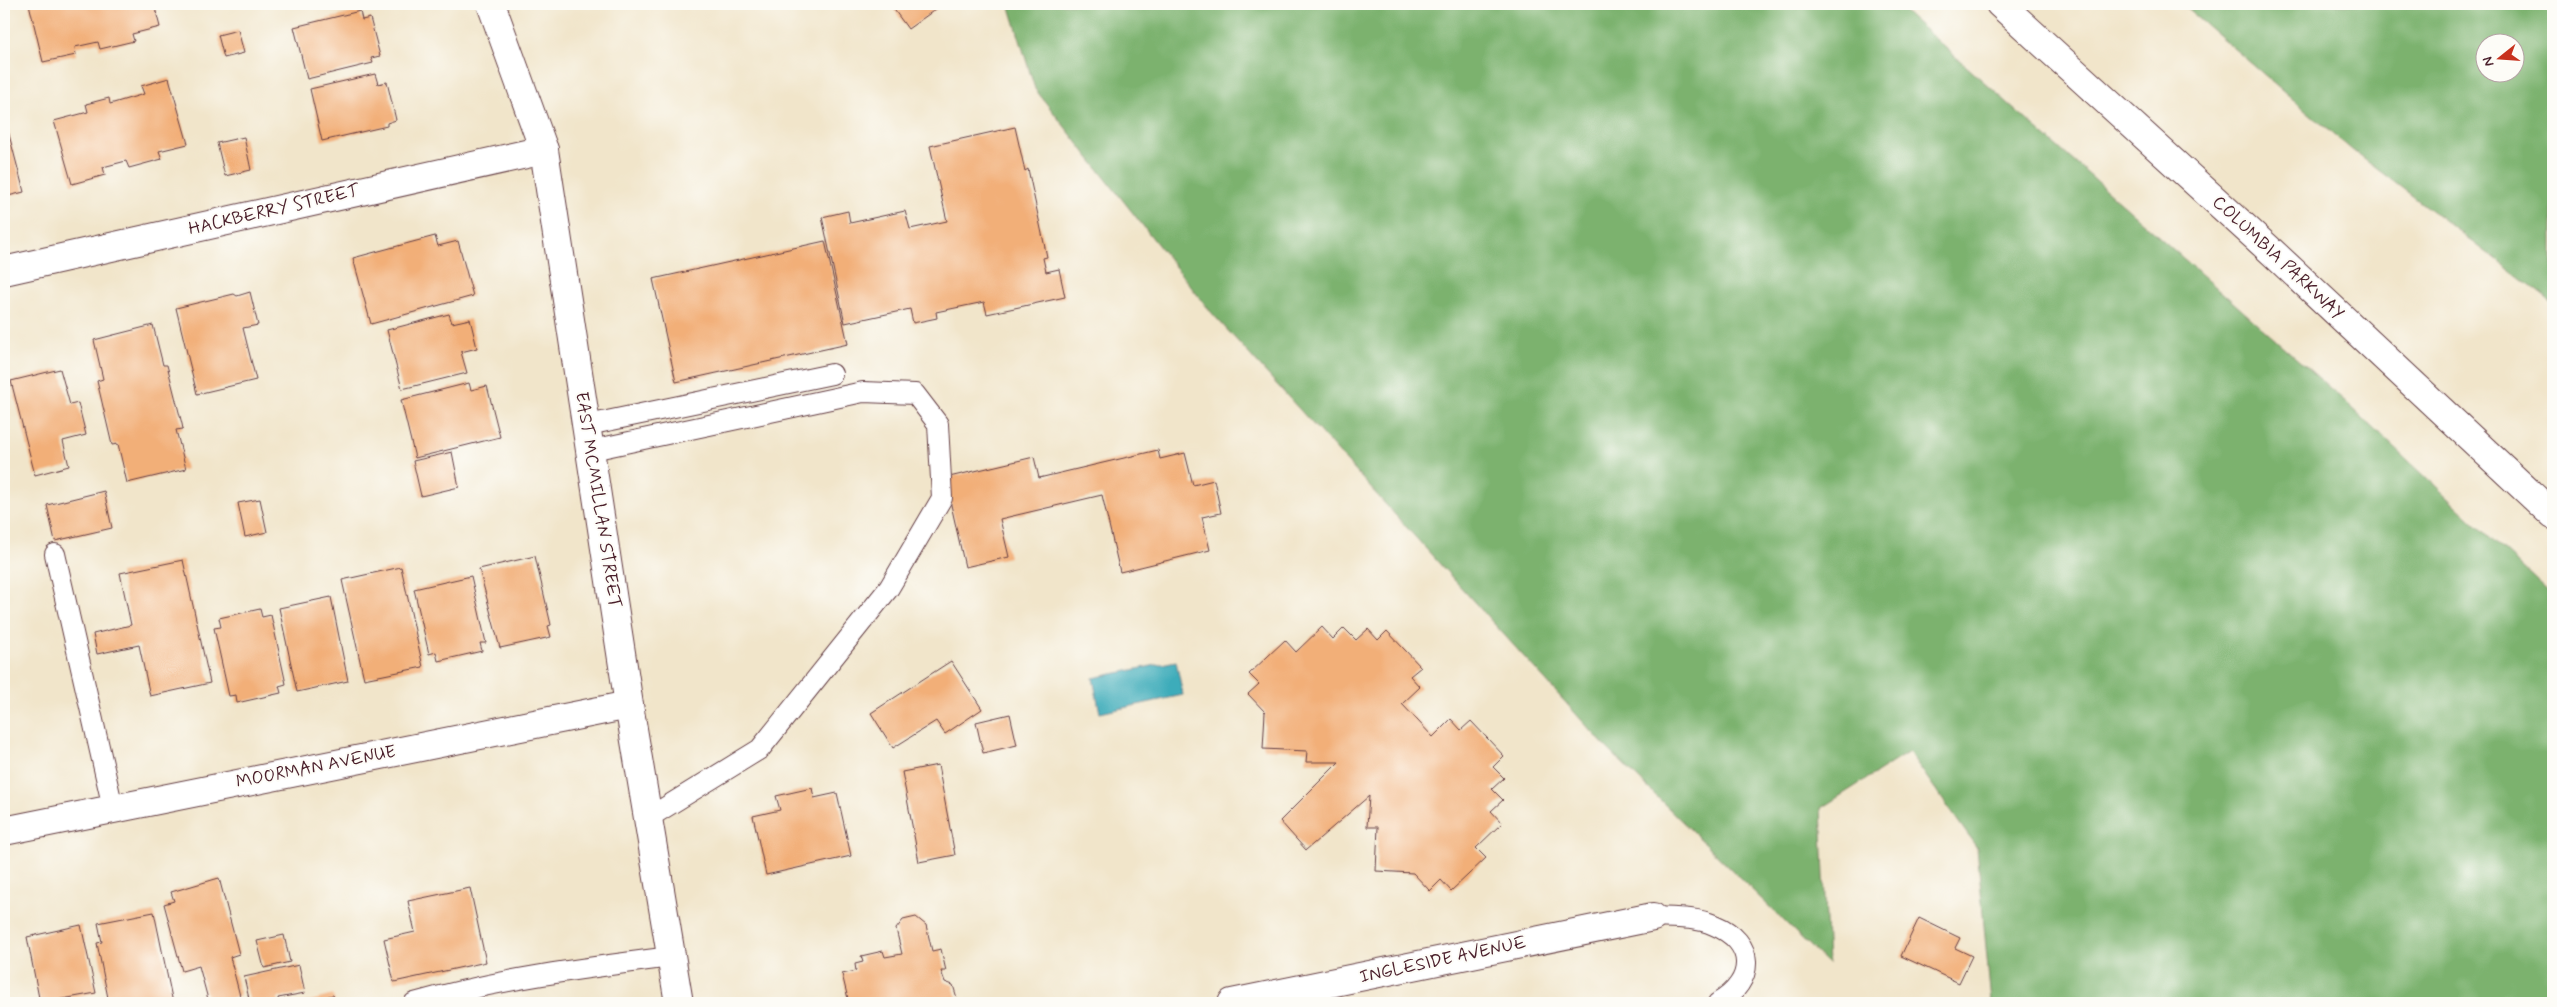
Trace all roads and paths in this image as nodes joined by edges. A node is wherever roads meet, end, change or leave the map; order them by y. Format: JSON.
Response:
{"nodes":[{"id":1,"x":491,"y":4,"type":"edge"},
{"id":2,"x":2000,"y":4,"type":"edge"},
{"id":3,"x":544,"y":150,"type":"junction"},
{"id":4,"x":4,"y":271,"type":"edge"},
{"id":5,"x":832,"y":374,"type":"dead end"},
{"id":6,"x":590,"y":437,"type":"junction"},
{"id":7,"x":2553,"y":515,"type":"edge"},
{"id":8,"x":55,"y":554,"type":"dead end"},
{"id":9,"x":629,"y":705,"type":"junction"},
{"id":10,"x":113,"y":808,"type":"junction"},
{"id":11,"x":648,"y":818,"type":"junction"},
{"id":12,"x":4,"y":831,"type":"edge"},
{"id":13,"x":1653,"y":917,"type":"joint"},
{"id":14,"x":671,"y":957,"type":"junction"},
{"id":15,"x":414,"y":1003,"type":"edge"},
{"id":16,"x":679,"y":1003,"type":"edge"},
{"id":17,"x":1232,"y":1003,"type":"edge"},
{"id":18,"x":1718,"y":1003,"type":"edge"}],
"edges":[{"from":1,"to":3,"type":"main road","name":"EAST MCMILLAN STREET"},
{"from":2,"to":7,"type":"main road","name":"COLUMBIA PARKWAY"},
{"from":3,"to":4,"type":"main road","name":"HACKBERRY STREET"},
{"from":3,"to":6,"type":"main road","name":"EAST MCMILLAN STREET"},
{"from":5,"to":6,"type":"lane"},
{"from":6,"to":9,"type":"main road","name":"EAST MCMILLAN STREET"},
{"from":6,"to":11,"type":"lane"},
{"from":8,"to":10,"type":"lane"},
{"from":9,"to":10,"type":"main road","name":"MOORMAN AVENUE"},
{"from":9,"to":11,"type":"main road","name":"EAST MCMILLAN STREET"},
{"from":10,"to":12,"type":"main road","name":"MOORMAN AVENUE"},
{"from":11,"to":14,"type":"main road","name":"EAST MCMILLAN STREET"},
{"from":13,"to":17,"type":"main road","name":"INGLESIDE AVENUE"},
{"from":13,"to":18,"type":"lane"},
{"from":14,"to":15,"type":"lane"},
{"from":14,"to":16,"type":"main road","name":"EAST MCMILLAN STREET"}]}
